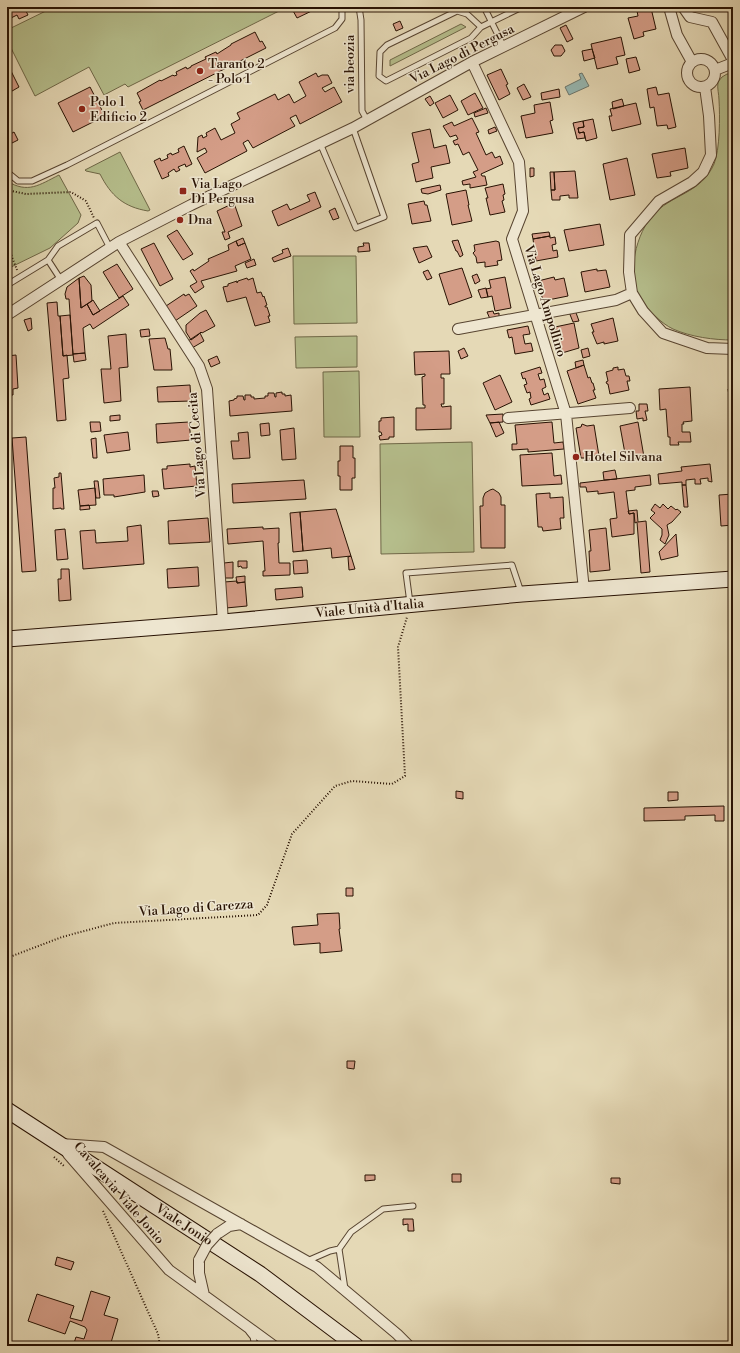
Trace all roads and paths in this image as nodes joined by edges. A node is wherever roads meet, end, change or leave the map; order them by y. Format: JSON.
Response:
{"nodes":[{"id":1,"x":342,"y":7,"type":"edge"},
{"id":2,"x":359,"y":7,"type":"edge"},
{"id":3,"x":484,"y":7,"type":"edge"},
{"id":4,"x":522,"y":7,"type":"edge"},
{"id":5,"x":584,"y":7,"type":"edge"},
{"id":6,"x":669,"y":7,"type":"edge"},
{"id":7,"x":683,"y":7,"type":"edge"},
{"id":8,"x":492,"y":22,"type":"junction"},
{"id":9,"x":481,"y":28,"type":"junction"},
{"id":10,"x":504,"y":47,"type":"junction"},
{"id":11,"x":733,"y":61,"type":"edge"},
{"id":12,"x":472,"y":62,"type":"junction"},
{"id":13,"x":692,"y":62,"type":"junction"},
{"id":14,"x":715,"y":70,"type":"junction"},
{"id":15,"x":705,"y":87,"type":"junction"},
{"id":16,"x":367,"y":120,"type":"junction"},
{"id":17,"x":353,"y":128,"type":"junction"},
{"id":18,"x":320,"y":143,"type":"junction"},
{"id":19,"x":7,"y":172,"type":"edge"},
{"id":20,"x":7,"y":190,"type":"edge"},
{"id":21,"x":97,"y":223,"type":"junction"},
{"id":22,"x":7,"y":244,"type":"edge"},
{"id":23,"x":115,"y":245,"type":"junction"},
{"id":24,"x":48,"y":260,"type":"junction"},
{"id":25,"x":20,"y":277,"type":"junction"},
{"id":26,"x":60,"y":280,"type":"junction"},
{"id":27,"x":7,"y":285,"type":"edge"},
{"id":28,"x":632,"y":293,"type":"junction"},
{"id":29,"x":7,"y":315,"type":"edge"},
{"id":30,"x":536,"y":315,"type":"junction"},
{"id":31,"x":458,"y":329,"type":"dead end"},
{"id":32,"x":733,"y":349,"type":"edge"},
{"id":33,"x":630,"y":408,"type":"dead end"},
{"id":34,"x":566,"y":414,"type":"junction"},
{"id":35,"x":508,"y":418,"type":"dead end"},
{"id":36,"x":733,"y":579,"type":"edge"},
{"id":37,"x":584,"y":590,"type":"junction"},
{"id":38,"x":522,"y":594,"type":"junction"},
{"id":39,"x":410,"y":604,"type":"junction"},
{"id":40,"x":223,"y":622,"type":"junction"},
{"id":41,"x":7,"y":639,"type":"edge"},
{"id":42,"x":7,"y":958,"type":"edge"},
{"id":43,"x":7,"y":1110,"type":"edge"},
{"id":44,"x":56,"y":1150,"type":"junction"},
{"id":45,"x":65,"y":1167,"type":"dead end"},
{"id":46,"x":413,"y":1206,"type":"dead end"},
{"id":47,"x":102,"y":1208,"type":"dead end"},
{"id":48,"x":241,"y":1224,"type":"junction"},
{"id":49,"x":339,"y":1249,"type":"junction"},
{"id":50,"x":306,"y":1261,"type":"junction"},
{"id":51,"x":344,"y":1289,"type":"junction"},
{"id":52,"x":204,"y":1295,"type":"junction"},
{"id":53,"x":246,"y":1326,"type":"junction"},
{"id":54,"x":397,"y":1334,"type":"junction"},
{"id":55,"x":160,"y":1346,"type":"edge"},
{"id":56,"x":255,"y":1346,"type":"edge"},
{"id":57,"x":274,"y":1346,"type":"edge"},
{"id":58,"x":356,"y":1346,"type":"edge"},
{"id":59,"x":401,"y":1346,"type":"edge"},
{"id":60,"x":409,"y":1346,"type":"edge"}],
"edges":[{"from":1,"to":19,"type":"lane"},
{"from":2,"to":16,"type":"lane","name":"via beozia"},
{"from":3,"to":8,"type":"lane"},
{"from":4,"to":8,"type":"lane","name":"Via Lago di Pergusa"},
{"from":5,"to":10,"type":"street","name":"Via Lago di Pergusa"},
{"from":6,"to":13,"type":"street"},
{"from":7,"to":11,"type":"street"},
{"from":8,"to":9,"type":"lane","name":"Via Lago di Pergusa"},
{"from":8,"to":10,"type":"lane"},
{"from":9,"to":9,"type":"lane","name":"Via Lago di Pergusa"},
{"from":10,"to":12,"type":"street","name":"Via Lago di Pergusa"},
{"from":11,"to":14,"type":"street"},
{"from":12,"to":16,"type":"street","name":"Via Lago di Pergusa"},
{"from":12,"to":30,"type":"street","name":"Via Lago Ampollino"},
{"from":13,"to":14,"type":"street"},
{"from":13,"to":15,"type":"street"},
{"from":14,"to":15,"type":"street"},
{"from":15,"to":28,"type":"street"},
{"from":16,"to":17,"type":"street","name":"Via Lago di Pergusa"},
{"from":17,"to":18,"type":"street","name":"Via Lago di Pergusa"},
{"from":17,"to":18,"type":"lane"},
{"from":18,"to":23,"type":"street","name":"Via Lago di Pergusa"},
{"from":20,"to":21,"type":"path"},
{"from":21,"to":23,"type":"lane"},
{"from":21,"to":24,"type":"lane"},
{"from":22,"to":25,"type":"path"},
{"from":23,"to":26,"type":"street","name":"Via Lago di Pergusa"},
{"from":23,"to":40,"type":"street","name":"Via Lago di Cecita"},
{"from":24,"to":25,"type":"lane"},
{"from":24,"to":26,"type":"lane"},
{"from":25,"to":27,"type":"lane"},
{"from":26,"to":29,"type":"street","name":"Via Lago di Pergusa"},
{"from":28,"to":30,"type":"street"},
{"from":28,"to":32,"type":"street"},
{"from":30,"to":31,"type":"street"},
{"from":30,"to":34,"type":"street","name":"Via Lago Ampollino"},
{"from":33,"to":34,"type":"street"},
{"from":34,"to":35,"type":"street"},
{"from":34,"to":37,"type":"street","name":"Via Lago Ampollino"},
{"from":36,"to":37,"type":"main road","name":"Viale Unità d'Italia"},
{"from":37,"to":38,"type":"main road","name":"Viale Unità d'Italia"},
{"from":38,"to":39,"type":"main road","name":"Viale Unità d'Italia"},
{"from":38,"to":39,"type":"lane"},
{"from":39,"to":40,"type":"main road","name":"Viale Unità d'Italia"},
{"from":39,"to":42,"type":"path","name":"Via Lago di Carezza"},
{"from":40,"to":41,"type":"main road","name":"Viale Unità d'Italia"},
{"from":43,"to":44,"type":"main road","name":"Viale Jonio"},
{"from":44,"to":45,"type":"path"},
{"from":44,"to":48,"type":"street","name":"Cavalcavia Viale Jonio"},
{"from":44,"to":52,"type":"street","name":"Cavalcavia Viale Jonio"},
{"from":44,"to":58,"type":"main road","name":"Viale Jonio"},
{"from":46,"to":49,"type":"lane"},
{"from":47,"to":55,"type":"path"},
{"from":48,"to":50,"type":"street","name":"Cavalcavia Viale Jonio"},
{"from":48,"to":52,"type":"street","bridge":true},
{"from":49,"to":50,"type":"lane"},
{"from":49,"to":51,"type":"lane"},
{"from":50,"to":51,"type":"street","name":"Cavalcavia Viale Jonio"},
{"from":51,"to":54,"type":"street","name":"Cavalcavia Viale Jonio"},
{"from":52,"to":53,"type":"street","name":"Cavalcavia Viale Jonio"},
{"from":53,"to":56,"type":"lane"},
{"from":53,"to":57,"type":"street","name":"Cavalcavia Viale Jonio"},
{"from":54,"to":59,"type":"street"},
{"from":54,"to":60,"type":"street","name":"Cavalcavia Viale Jonio"}]}
